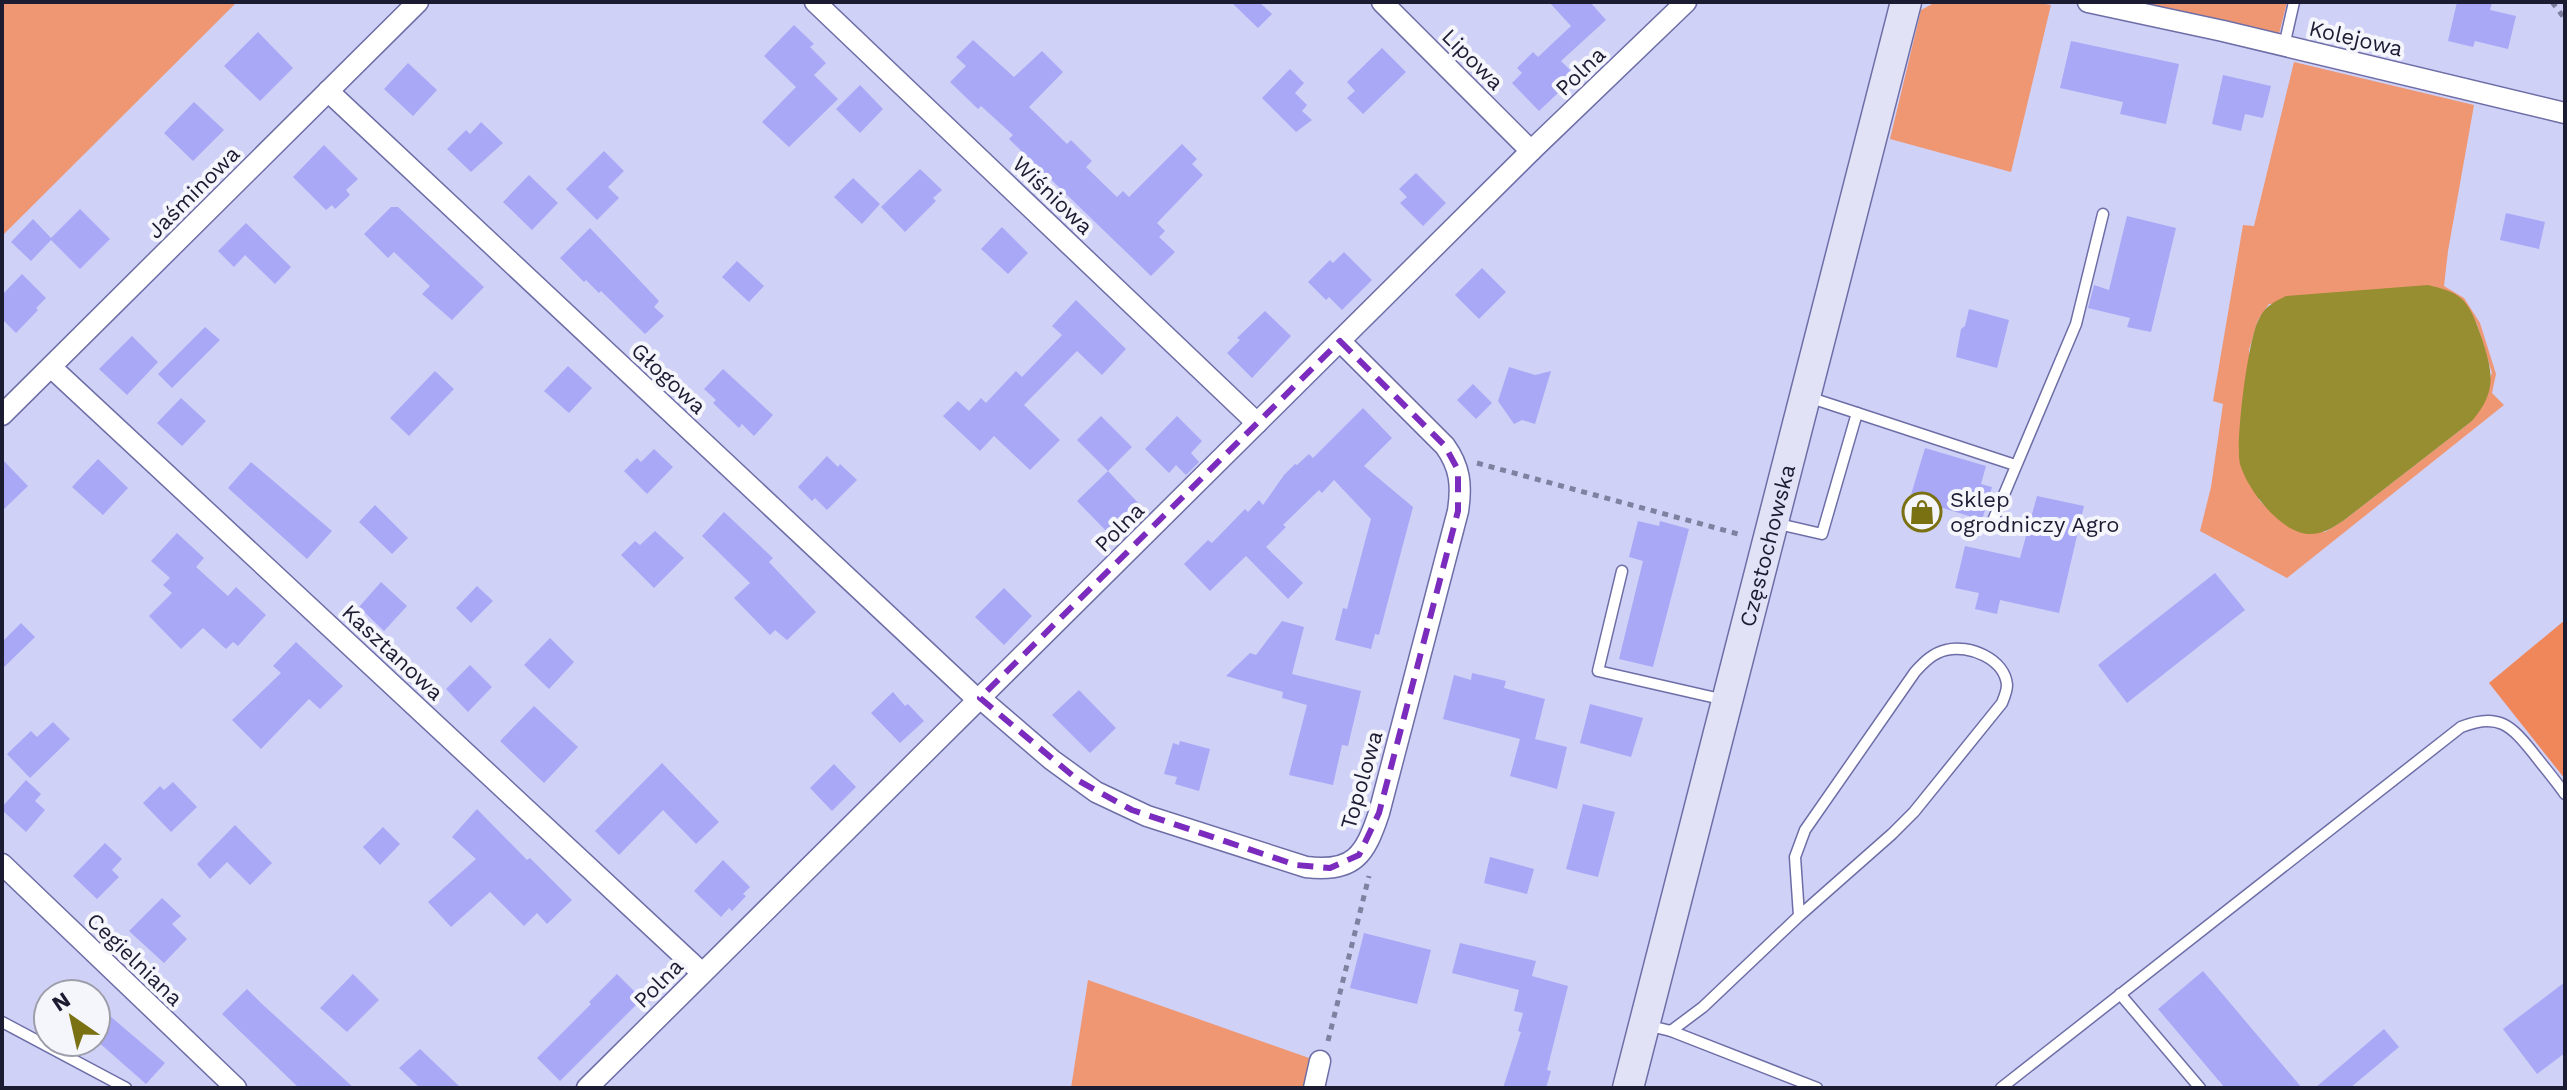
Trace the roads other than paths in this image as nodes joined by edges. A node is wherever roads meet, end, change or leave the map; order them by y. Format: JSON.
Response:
{"nodes":[{"id":1,"x":418,"y":2,"type":"edge"},
{"id":2,"x":815,"y":2,"type":"edge"},
{"id":3,"x":1382,"y":2,"type":"edge"},
{"id":4,"x":1686,"y":2,"type":"edge"},
{"id":5,"x":1906,"y":2,"type":"edge"},
{"id":6,"x":2088,"y":2,"type":"edge"},
{"id":7,"x":2294,"y":2,"type":"edge"},
{"id":8,"x":2284,"y":46,"type":"junction"},
{"id":9,"x":328,"y":91,"type":"junction"},
{"id":10,"x":2565,"y":113,"type":"edge"},
{"id":11,"x":1531,"y":151,"type":"junction"},
{"id":12,"x":2103,"y":214,"type":"dead end"},
{"id":13,"x":1340,"y":341,"type":"junction"},
{"id":14,"x":51,"y":367,"type":"junction"},
{"id":15,"x":1806,"y":397,"type":"junction"},
{"id":16,"x":1857,"y":413,"type":"junction"},
{"id":17,"x":2,"y":415,"type":"edge"},
{"id":18,"x":1257,"y":423,"type":"junction"},
{"id":19,"x":2015,"y":465,"type":"junction"},
{"id":20,"x":1773,"y":523,"type":"junction"},
{"id":21,"x":1992,"y":523,"type":"dead end"},
{"id":22,"x":1622,"y":571,"type":"dead end"},
{"id":23,"x":979,"y":699,"type":"junction"},
{"id":24,"x":1727,"y":701,"type":"junction"},
{"id":25,"x":2565,"y":794,"type":"edge"},
{"id":26,"x":2,"y":864,"type":"edge"},
{"id":27,"x":1799,"y":916,"type":"junction"},
{"id":28,"x":702,"y":973,"type":"junction"},
{"id":29,"x":2120,"y":994,"type":"junction"},
{"id":30,"x":2,"y":1022,"type":"edge"},
{"id":31,"x":1658,"y":1028,"type":"junction"},
{"id":32,"x":1320,"y":1061,"type":"road end"},
{"id":33,"x":126,"y":1088,"type":"edge"},
{"id":34,"x":236,"y":1088,"type":"edge"},
{"id":35,"x":587,"y":1088,"type":"edge"},
{"id":36,"x":1314,"y":1088,"type":"edge"},
{"id":37,"x":1628,"y":1088,"type":"edge"},
{"id":38,"x":1817,"y":1088,"type":"edge"},
{"id":39,"x":2001,"y":1088,"type":"edge"},
{"id":40,"x":2200,"y":1088,"type":"edge"}],
"edges":[{"from":1,"to":9,"type":"street","name":"Jaśminowa"},
{"from":2,"to":18,"type":"street","name":"Wiśniowa"},
{"from":3,"to":11,"type":"street","name":"Lipowa"},
{"from":4,"to":11,"type":"street","name":"Polna"},
{"from":5,"to":15,"type":"main road","name":"Częstochowska"},
{"from":6,"to":8,"type":"street","name":"Kolejowa"},
{"from":7,"to":8,"type":"lane"},
{"from":8,"to":10,"type":"street","name":"Kolejowa"},
{"from":9,"to":14,"type":"street","name":"Jaśminowa"},
{"from":9,"to":23,"type":"street","name":"Głogowa"},
{"from":11,"to":13,"type":"street","name":"Polna"},
{"from":12,"to":19,"type":"lane"},
{"from":13,"to":18,"type":"street","name":"Polna"},
{"from":13,"to":23,"type":"street","name":"Topolowa"},
{"from":14,"to":17,"type":"street","name":"Jaśminowa"},
{"from":14,"to":28,"type":"street","name":"Kasztanowa"},
{"from":15,"to":16,"type":"lane"},
{"from":15,"to":20,"type":"main road","name":"Częstochowska"},
{"from":16,"to":19,"type":"lane"},
{"from":16,"to":20,"type":"lane"},
{"from":18,"to":23,"type":"street","name":"Polna"},
{"from":19,"to":21,"type":"lane"},
{"from":20,"to":24,"type":"main road","name":"Częstochowska"},
{"from":22,"to":24,"type":"lane"},
{"from":23,"to":28,"type":"street","name":"Polna"},
{"from":24,"to":31,"type":"main road","name":"Częstochowska"},
{"from":25,"to":29,"type":"lane"},
{"from":26,"to":34,"type":"street","name":"Cegielniana"},
{"from":27,"to":27,"type":"lane"},
{"from":27,"to":31,"type":"lane"},
{"from":28,"to":35,"type":"street","name":"Polna"},
{"from":29,"to":39,"type":"lane"},
{"from":29,"to":40,"type":"lane"},
{"from":30,"to":33,"type":"lane"},
{"from":31,"to":37,"type":"main road","name":"Częstochowska"},
{"from":31,"to":38,"type":"lane"},
{"from":32,"to":36,"type":"street"}]}
